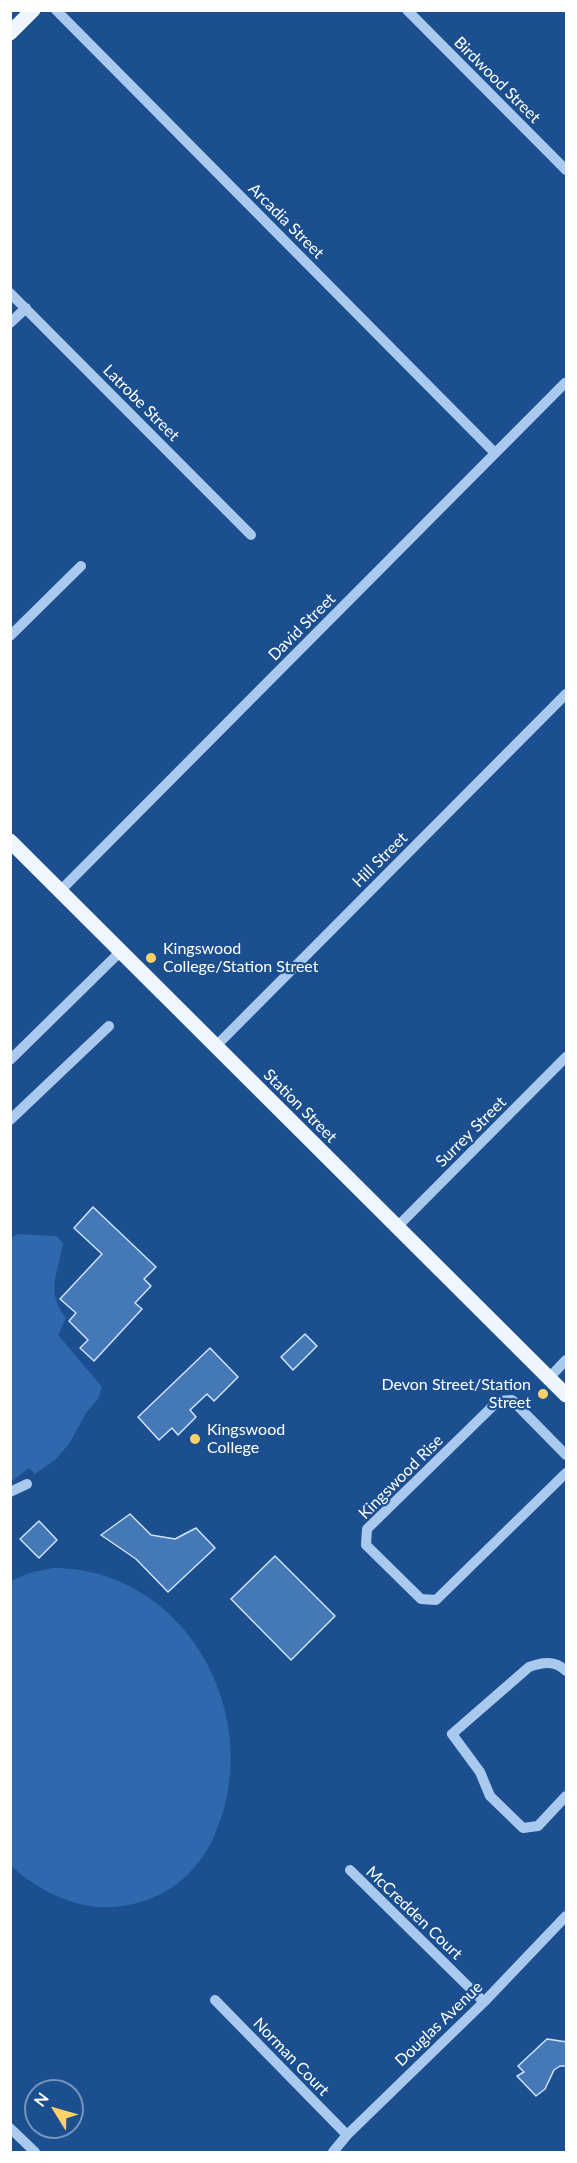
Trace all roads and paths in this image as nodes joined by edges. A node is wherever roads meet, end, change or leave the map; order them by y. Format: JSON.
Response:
{"nodes":[{"id":1,"x":33,"y":10,"type":"edge"},
{"id":2,"x":56,"y":10,"type":"edge"},
{"id":3,"x":407,"y":10,"type":"edge"},
{"id":4,"x":10,"y":33,"type":"edge"},
{"id":5,"x":567,"y":170,"type":"edge"},
{"id":6,"x":10,"y":293,"type":"edge"},
{"id":7,"x":26,"y":308,"type":"junction"},
{"id":8,"x":10,"y":323,"type":"edge"},
{"id":9,"x":565,"y":383,"type":"dead end"},
{"id":10,"x":495,"y":453,"type":"junction"},
{"id":11,"x":251,"y":535,"type":"dead end"},
{"id":12,"x":81,"y":566,"type":"dead end"},
{"id":13,"x":10,"y":636,"type":"edge"},
{"id":14,"x":567,"y":694,"type":"edge"},
{"id":15,"x":10,"y":841,"type":"edge"},
{"id":16,"x":60,"y":891,"type":"junction"},
{"id":17,"x":120,"y":952,"type":"junction"},
{"id":18,"x":109,"y":1026,"type":"dead end"},
{"id":19,"x":215,"y":1047,"type":"junction"},
{"id":20,"x":567,"y":1057,"type":"edge"},
{"id":21,"x":10,"y":1060,"type":"edge"},
{"id":22,"x":10,"y":1120,"type":"edge"},
{"id":23,"x":397,"y":1227,"type":"junction"},
{"id":24,"x":567,"y":1360,"type":"edge"},
{"id":25,"x":549,"y":1378,"type":"junction"},
{"id":26,"x":567,"y":1395,"type":"edge"},
{"id":27,"x":565,"y":1450,"type":"edge"},
{"id":28,"x":567,"y":1473,"type":"edge"},
{"id":29,"x":27,"y":1484,"type":"dead end"},
{"id":30,"x":10,"y":1492,"type":"edge"},
{"id":31,"x":567,"y":1671,"type":"edge"},
{"id":32,"x":567,"y":1796,"type":"edge"},
{"id":33,"x":350,"y":1870,"type":"dead end"},
{"id":34,"x":567,"y":1916,"type":"edge"},
{"id":35,"x":214,"y":2000,"type":"dead end"},
{"id":36,"x":484,"y":2002,"type":"junction"},
{"id":37,"x":10,"y":2128,"type":"edge"},
{"id":38,"x":347,"y":2135,"type":"junction"},
{"id":39,"x":35,"y":2152,"type":"edge"},
{"id":40,"x":333,"y":2152,"type":"edge"}],
"edges":[{"from":1,"to":4,"type":"main road"},
{"from":2,"to":10,"type":"street","name":"Arcadia Street"},
{"from":3,"to":5,"type":"street","name":"Birdwood Street"},
{"from":6,"to":7,"type":"street","name":"Latrobe Street"},
{"from":7,"to":8,"type":"street"},
{"from":7,"to":11,"type":"street","name":"Latrobe Street"},
{"from":9,"to":10,"type":"street","name":"David Street"},
{"from":10,"to":16,"type":"street","name":"David Street"},
{"from":12,"to":13,"type":"street"},
{"from":14,"to":19,"type":"street","name":"Hill Street"},
{"from":15,"to":16,"type":"main road","name":"Station Street"},
{"from":16,"to":17,"type":"main road","name":"Station Street"},
{"from":17,"to":19,"type":"main road","name":"Station Street"},
{"from":17,"to":21,"type":"street"},
{"from":18,"to":22,"type":"street"},
{"from":19,"to":23,"type":"main road","name":"Station Street"},
{"from":20,"to":23,"type":"street","name":"Surrey Street"},
{"from":23,"to":25,"type":"main road","name":"Station Street"},
{"from":24,"to":25,"type":"street"},
{"from":25,"to":26,"type":"main road","name":"Station Street"},
{"from":27,"to":28,"type":"street","name":"Kingswood Rise"},
{"from":29,"to":30,"type":"street"},
{"from":31,"to":32,"type":"street"},
{"from":33,"to":36,"type":"street","name":"McCredden Court"},
{"from":34,"to":36,"type":"street","name":"Douglas Avenue"},
{"from":35,"to":38,"type":"street","name":"Norman Court"},
{"from":36,"to":38,"type":"street","name":"Douglas Avenue"},
{"from":37,"to":39,"type":"street"},
{"from":38,"to":40,"type":"street","name":"Douglas Avenue"}]}
